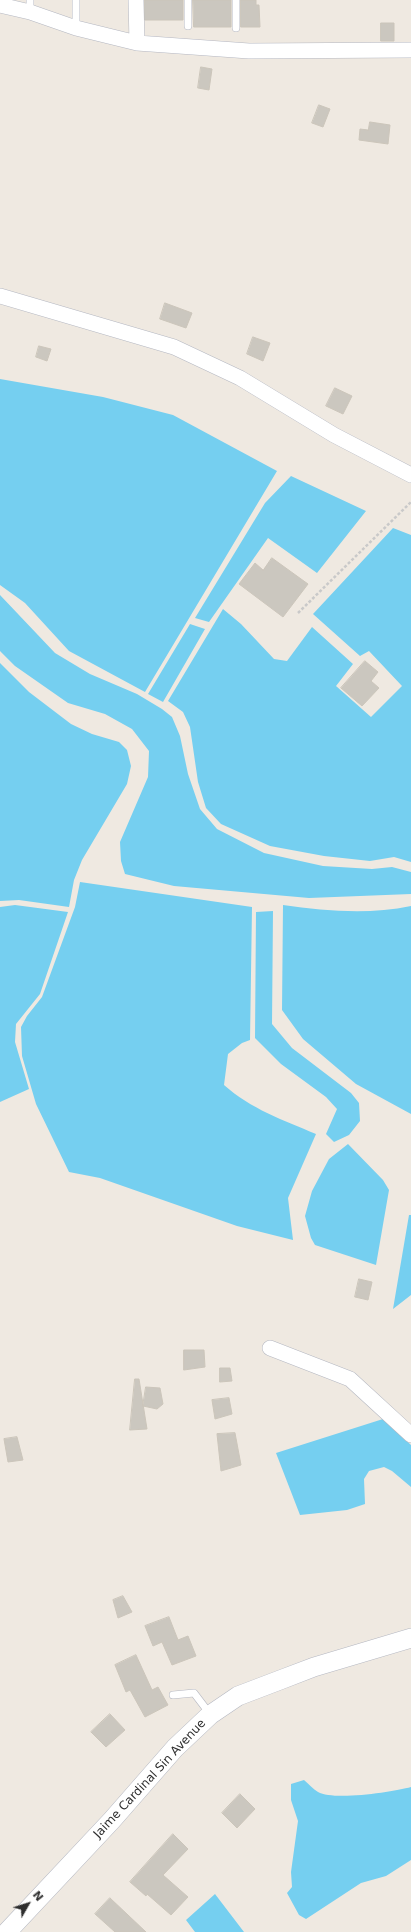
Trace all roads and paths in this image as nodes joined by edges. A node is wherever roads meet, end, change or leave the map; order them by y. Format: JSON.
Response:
{"nodes":[{"id":1,"x":76,"y":0,"type":"edge"},
{"id":2,"x":128,"y":0,"type":"edge"},
{"id":3,"x":136,"y":0,"type":"edge"},
{"id":4,"x":188,"y":0,"type":"edge"},
{"id":5,"x":236,"y":0,"type":"edge"},
{"id":6,"x":0,"y":5,"type":"edge"},
{"id":7,"x":30,"y":6,"type":"edge"},
{"id":8,"x":188,"y":26,"type":"dead end"},
{"id":9,"x":76,"y":28,"type":"junction"},
{"id":10,"x":236,"y":28,"type":"dead end"},
{"id":11,"x":132,"y":42,"type":"junction"},
{"id":12,"x":411,"y":50,"type":"edge"},
{"id":13,"x":0,"y":296,"type":"edge"},
{"id":14,"x":411,"y":475,"type":"edge"},
{"id":15,"x":411,"y":502,"type":"edge"},
{"id":16,"x":298,"y":613,"type":"dead end"},
{"id":17,"x":270,"y":1348,"type":"dead end"},
{"id":18,"x":411,"y":1435,"type":"edge"},
{"id":19,"x":411,"y":1638,"type":"edge"},
{"id":20,"x":173,"y":1695,"type":"dead end"},
{"id":21,"x":210,"y":1715,"type":"junction"},
{"id":22,"x":7,"y":1932,"type":"edge"}],
"edges":[{"from":1,"to":9,"type":"lane"},
{"from":2,"to":11,"type":"street"},
{"from":3,"to":11,"type":"street"},
{"from":4,"to":8,"type":"lane"},
{"from":5,"to":10,"type":"lane"},
{"from":6,"to":7,"type":"street"},
{"from":7,"to":9,"type":"street"},
{"from":9,"to":11,"type":"street"},
{"from":11,"to":12,"type":"street"},
{"from":13,"to":14,"type":"street"},
{"from":15,"to":16,"type":"path"},
{"from":17,"to":18,"type":"street"},
{"from":19,"to":21,"type":"street","name":"Jaime Cardinal Sin Avenue"},
{"from":20,"to":21,"type":"lane"},
{"from":21,"to":22,"type":"street","name":"Jaime Cardinal Sin Avenue"}]}
